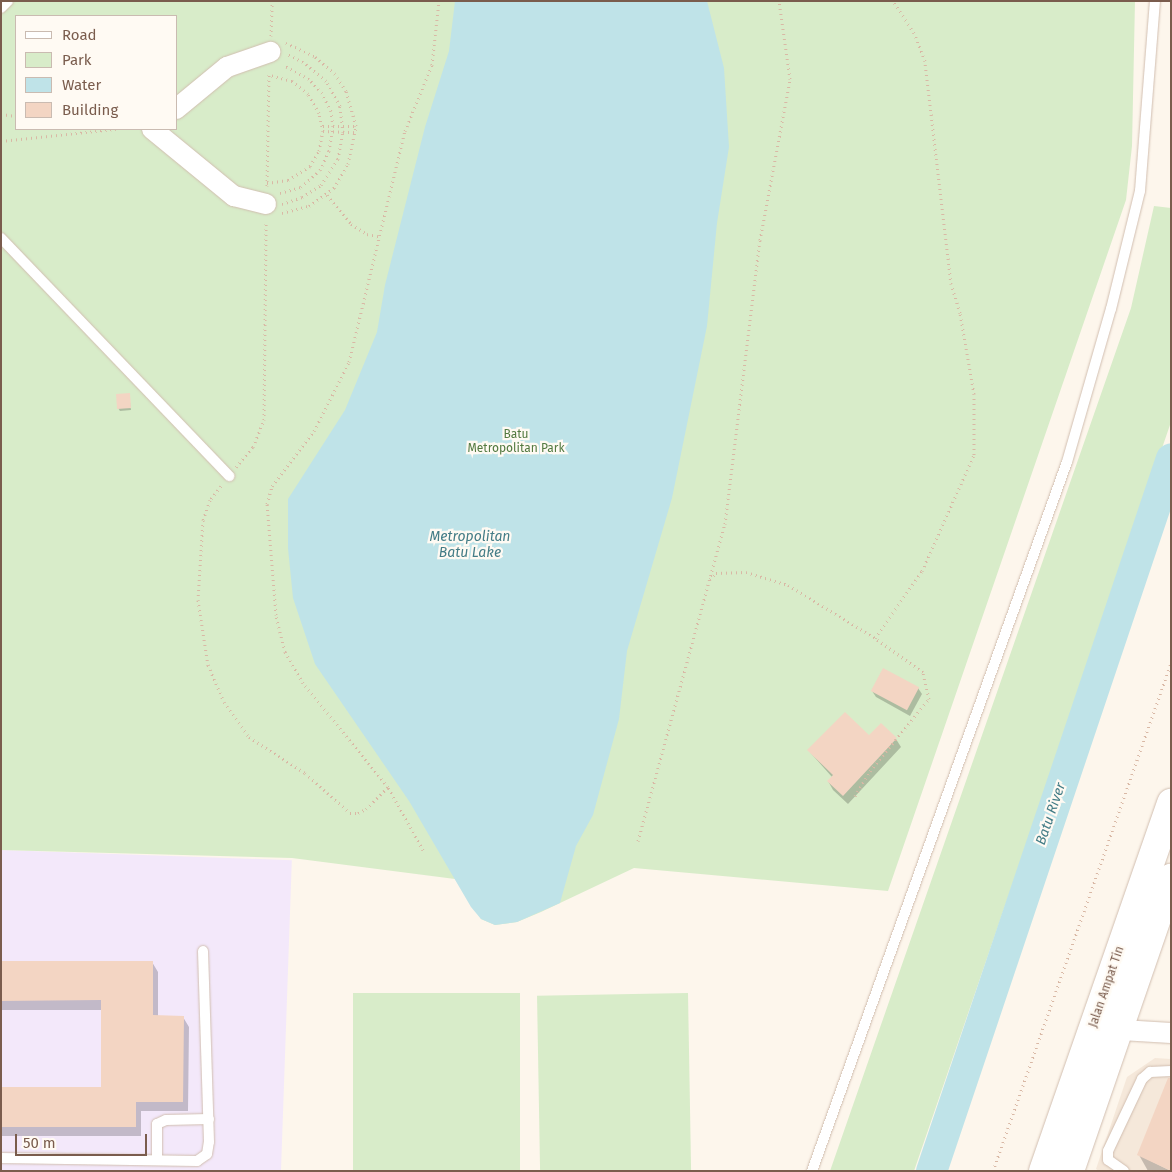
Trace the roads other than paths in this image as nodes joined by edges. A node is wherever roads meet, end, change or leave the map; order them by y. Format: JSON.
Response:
{"nodes":[{"id":1,"x":8,"y":1,"type":"edge"},
{"id":2,"x":1155,"y":1,"type":"edge"},
{"id":3,"x":1,"y":8,"type":"edge"},
{"id":4,"x":270,"y":51,"type":"road end"},
{"id":5,"x":178,"y":107,"type":"edge"},
{"id":6,"x":153,"y":130,"type":"edge"},
{"id":7,"x":266,"y":204,"type":"road end"},
{"id":8,"x":1,"y":238,"type":"edge"},
{"id":9,"x":229,"y":476,"type":"road end"},
{"id":10,"x":1171,"y":803,"type":"edge"},
{"id":11,"x":1171,"y":878,"type":"edge"},
{"id":12,"x":203,"y":951,"type":"dead end"},
{"id":13,"x":1105,"y":1029,"type":"junction"},
{"id":14,"x":1171,"y":1033,"type":"edge"},
{"id":15,"x":1171,"y":1071,"type":"edge"},
{"id":16,"x":209,"y":1119,"type":"junction"},
{"id":17,"x":1,"y":1158,"type":"edge"},
{"id":18,"x":157,"y":1160,"type":"junction"},
{"id":19,"x":812,"y":1171,"type":"edge"},
{"id":20,"x":1043,"y":1171,"type":"edge"},
{"id":21,"x":1070,"y":1171,"type":"edge"},
{"id":22,"x":1124,"y":1171,"type":"edge"}],
"edges":[{"from":1,"to":3,"type":"lane"},
{"from":2,"to":19,"type":"lane"},
{"from":4,"to":5,"type":"street"},
{"from":6,"to":7,"type":"street"},
{"from":8,"to":9,"type":"lane"},
{"from":10,"to":13,"type":"street","name":"Jalan Ampat Tin"},
{"from":11,"to":13,"type":"street","name":"Jalan Ampat Tin"},
{"from":12,"to":16,"type":"lane"},
{"from":13,"to":14,"type":"street"},
{"from":13,"to":20,"type":"street","name":"Jalan Ampat Tin"},
{"from":13,"to":21,"type":"street","name":"Jalan Ampat Tin"},
{"from":15,"to":22,"type":"lane"},
{"from":16,"to":18,"type":"lane"},
{"from":16,"to":18,"type":"lane"},
{"from":17,"to":18,"type":"lane"}]}
